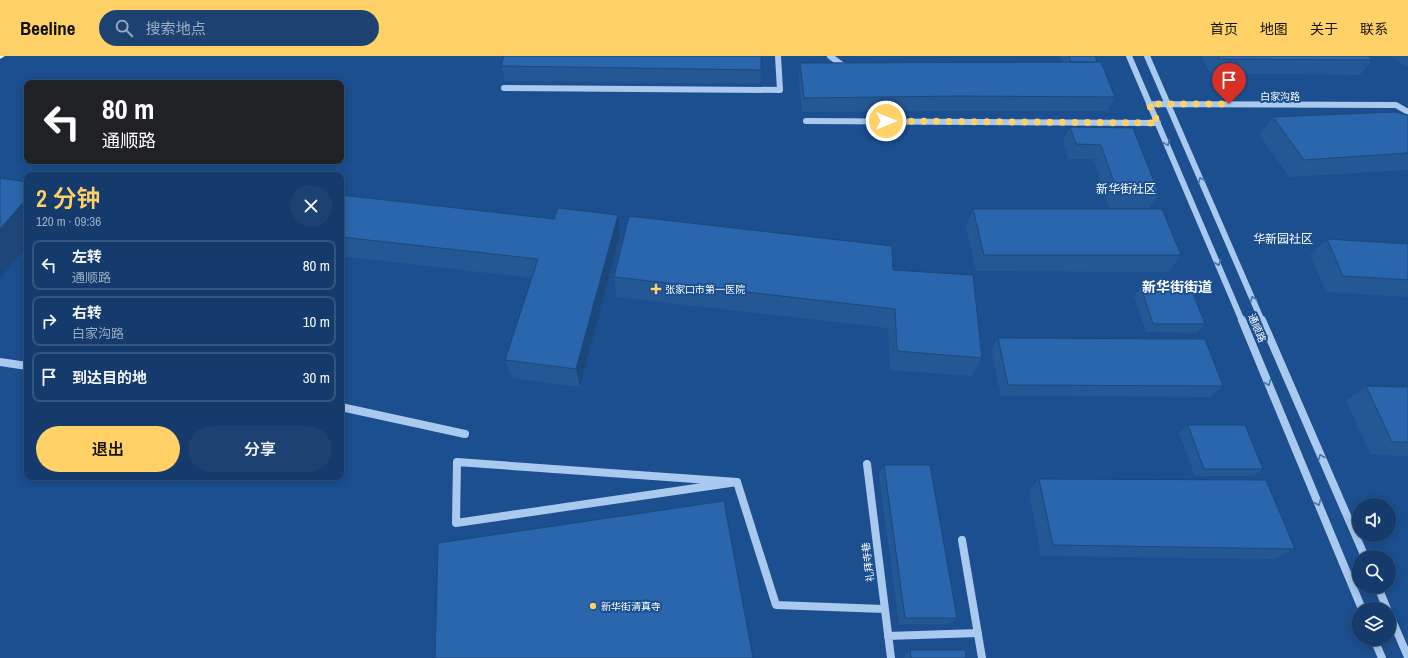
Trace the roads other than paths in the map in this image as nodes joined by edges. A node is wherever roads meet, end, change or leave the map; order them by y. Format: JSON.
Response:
{"nodes":[{"id":1,"x":778,"y":56,"type":"edge"},
{"id":2,"x":830,"y":56,"type":"edge"},
{"id":3,"x":1129,"y":56,"type":"edge"},
{"id":4,"x":1147,"y":56,"type":"edge"},
{"id":5,"x":855,"y":69,"type":"edge"},
{"id":6,"x":504,"y":88,"type":"dead end"},
{"id":7,"x":1149,"y":104,"type":"junction"},
{"id":8,"x":1168,"y":104,"type":"junction"},
{"id":9,"x":1408,"y":112,"type":"edge"},
{"id":10,"x":806,"y":121,"type":"dead end"},
{"id":11,"x":1158,"y":123,"type":"junction"},
{"id":12,"x":0,"y":362,"type":"edge"},
{"id":13,"x":24,"y":366,"type":"edge"},
{"id":14,"x":344,"y":408,"type":"edge"},
{"id":15,"x":465,"y":434,"type":"dead end"},
{"id":16,"x":867,"y":464,"type":"dead end"},
{"id":17,"x":737,"y":482,"type":"junction"},
{"id":18,"x":962,"y":540,"type":"dead end"},
{"id":19,"x":1362,"y":550,"type":"edge"},
{"id":20,"x":1359,"y":602,"type":"edge"},
{"id":21,"x":884,"y":609,"type":"junction"},
{"id":22,"x":1396,"y":629,"type":"edge"},
{"id":23,"x":978,"y":633,"type":"junction"},
{"id":24,"x":888,"y":636,"type":"junction"},
{"id":25,"x":1377,"y":646,"type":"edge"},
{"id":26,"x":1408,"y":657,"type":"edge"},
{"id":27,"x":891,"y":658,"type":"edge"},
{"id":28,"x":982,"y":658,"type":"edge"},
{"id":29,"x":1382,"y":658,"type":"edge"}],
"edges":[{"from":1,"to":6,"type":"street"},
{"from":2,"to":5,"type":"street"},
{"from":3,"to":7,"type":"street","name":"通顺路"},
{"from":4,"to":8,"type":"street","name":"通顺路"},
{"from":7,"to":8,"type":"street","name":"白家沟路"},
{"from":7,"to":11,"type":"street","name":"通顺路"},
{"from":8,"to":9,"type":"street","name":"白家沟路"},
{"from":19,"to":8,"type":"street","name":"通顺路","one_way":true},
{"from":10,"to":11,"type":"street"},
{"from":11,"to":20,"type":"street","name":"通顺路","one_way":true},
{"from":12,"to":13,"type":"street"},
{"from":14,"to":15,"type":"street"},
{"from":16,"to":21,"type":"street","name":"礼拜寺巷"},
{"from":17,"to":17,"type":"street"},
{"from":17,"to":21,"type":"street"},
{"from":18,"to":23,"type":"street"},
{"from":21,"to":24,"type":"street","name":"礼拜寺巷"},
{"from":22,"to":26,"type":"street"},
{"from":23,"to":24,"type":"street"},
{"from":23,"to":28,"type":"street"},
{"from":24,"to":27,"type":"street","name":"礼拜寺巷"},
{"from":25,"to":29,"type":"street"}]}
